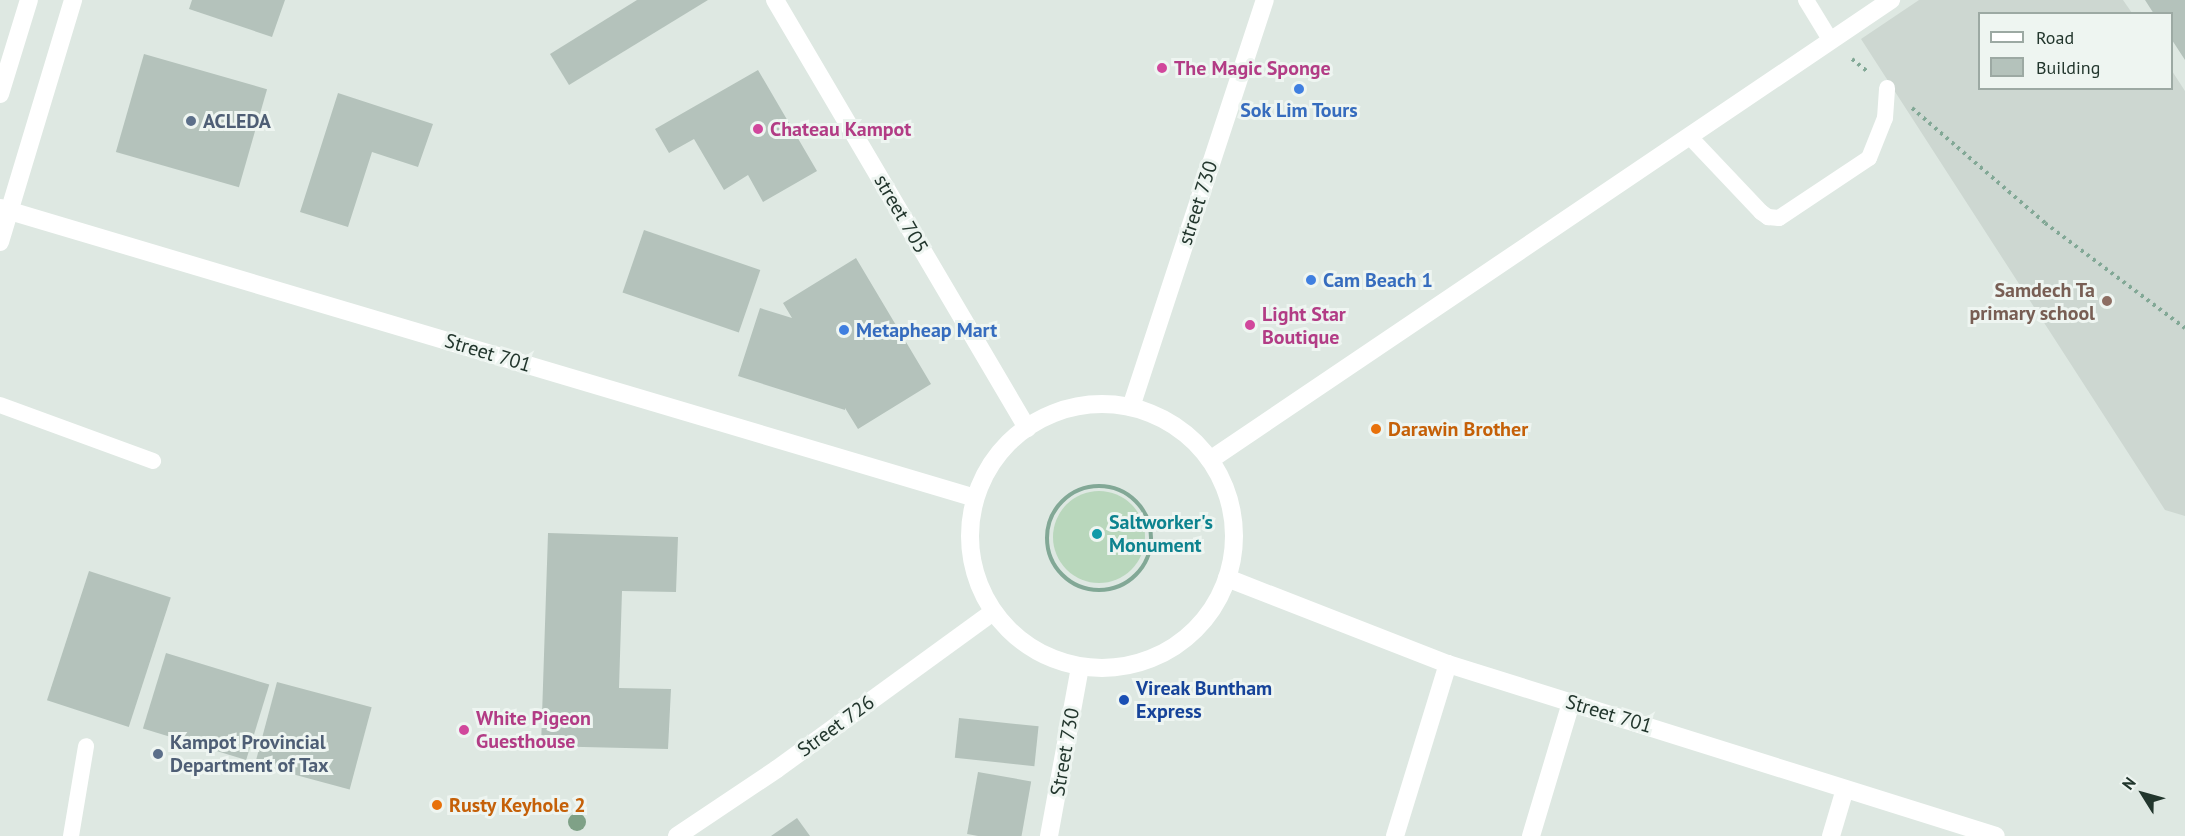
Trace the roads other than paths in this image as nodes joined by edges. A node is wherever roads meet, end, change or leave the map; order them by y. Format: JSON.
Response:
{"nodes":[{"id":1,"x":29,"y":0,"type":"edge"},
{"id":2,"x":73,"y":0,"type":"edge"},
{"id":3,"x":775,"y":0,"type":"edge"},
{"id":4,"x":1264,"y":0,"type":"edge"},
{"id":5,"x":1806,"y":0,"type":"edge"},
{"id":6,"x":1891,"y":0,"type":"edge"},
{"id":7,"x":1831,"y":41,"type":"junction"},
{"id":8,"x":1887,"y":88,"type":"road end"},
{"id":9,"x":0,"y":94,"type":"edge"},
{"id":10,"x":1689,"y":136,"type":"junction"},
{"id":11,"x":5,"y":209,"type":"edge"},
{"id":12,"x":0,"y":242,"type":"edge"},
{"id":13,"x":0,"y":405,"type":"edge"},
{"id":14,"x":1131,"y":406,"type":"junction"},
{"id":15,"x":1027,"y":428,"type":"junction"},
{"id":16,"x":1210,"y":460,"type":"junction"},
{"id":17,"x":153,"y":461,"type":"dead end"},
{"id":18,"x":975,"y":498,"type":"junction"},
{"id":19,"x":1227,"y":578,"type":"junction"},
{"id":20,"x":993,"y":612,"type":"junction"},
{"id":21,"x":1448,"y":664,"type":"junction"},
{"id":22,"x":1080,"y":667,"type":"junction"},
{"id":23,"x":1571,"y":703,"type":"junction"},
{"id":24,"x":86,"y":746,"type":"dead end"},
{"id":25,"x":1845,"y":789,"type":"junction"},
{"id":26,"x":70,"y":836,"type":"edge"},
{"id":27,"x":677,"y":836,"type":"edge"},
{"id":28,"x":1049,"y":836,"type":"edge"},
{"id":29,"x":1395,"y":836,"type":"edge"},
{"id":30,"x":1531,"y":836,"type":"edge"},
{"id":31,"x":1831,"y":836,"type":"edge"},
{"id":32,"x":1996,"y":836,"type":"edge"}],
"edges":[{"from":1,"to":9,"type":"street"},
{"from":2,"to":11,"type":"street"},
{"from":3,"to":15,"type":"street","name":"street 705"},
{"from":4,"to":14,"type":"street","name":"street 730"},
{"from":5,"to":7,"type":"lane"},
{"from":6,"to":7,"type":"street"},
{"from":7,"to":10,"type":"street"},
{"from":8,"to":10,"type":"lane"},
{"from":10,"to":16,"type":"street"},
{"from":11,"to":12,"type":"street"},
{"from":11,"to":18,"type":"street","name":"Street 701"},
{"from":13,"to":17,"type":"lane"},
{"from":14,"to":15,"type":"street"},
{"from":14,"to":16,"type":"street"},
{"from":15,"to":18,"type":"street"},
{"from":16,"to":19,"type":"street"},
{"from":18,"to":20,"type":"street"},
{"from":19,"to":21,"type":"street","name":"Street 701"},
{"from":19,"to":22,"type":"street"},
{"from":20,"to":22,"type":"street"},
{"from":20,"to":27,"type":"street","name":"Street 726"},
{"from":21,"to":23,"type":"street","name":"Street 701"},
{"from":21,"to":29,"type":"street"},
{"from":22,"to":28,"type":"street","name":"Street 730"},
{"from":23,"to":25,"type":"street","name":"Street 701"},
{"from":23,"to":30,"type":"street"},
{"from":24,"to":26,"type":"lane"},
{"from":25,"to":31,"type":"street"},
{"from":25,"to":32,"type":"street","name":"Street 701"}]}
